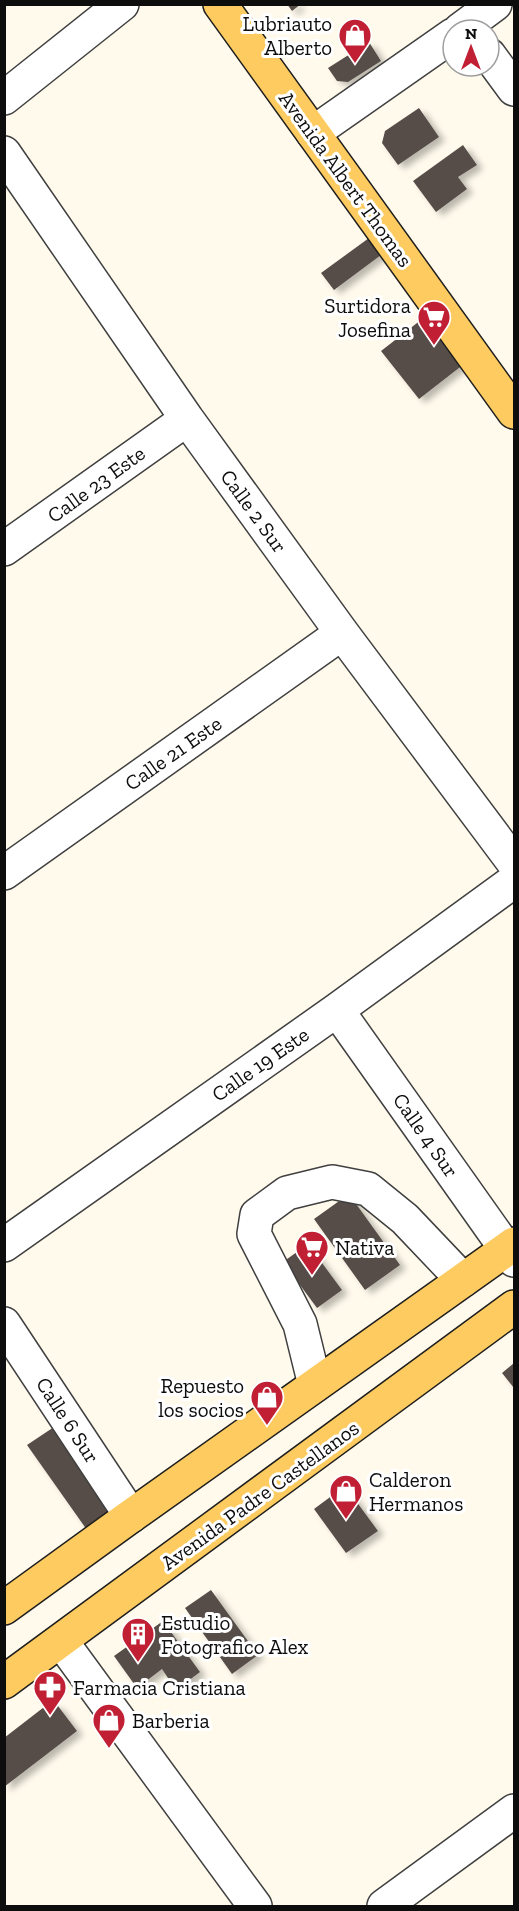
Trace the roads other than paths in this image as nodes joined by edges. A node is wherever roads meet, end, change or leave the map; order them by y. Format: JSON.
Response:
{"nodes":[{"id":1,"x":122,"y":4,"type":"edge"},
{"id":2,"x":220,"y":4,"type":"edge"},
{"id":3,"x":495,"y":4,"type":"edge"},
{"id":4,"x":478,"y":18,"type":"edge"},
{"id":5,"x":441,"y":45,"type":"edge"},
{"id":6,"x":501,"y":71,"type":"edge"},
{"id":7,"x":514,"y":89,"type":"edge"},
{"id":8,"x":4,"y":98,"type":"edge"},
{"id":9,"x":313,"y":134,"type":"junction"},
{"id":10,"x":4,"y":153,"type":"edge"},
{"id":11,"x":514,"y":412,"type":"edge"},
{"id":12,"x":188,"y":419,"type":"junction"},
{"id":13,"x":4,"y":549,"type":"edge"},
{"id":14,"x":342,"y":633,"type":"junction"},
{"id":15,"x":514,"y":863,"type":"edge"},
{"id":16,"x":4,"y":873,"type":"edge"},
{"id":17,"x":514,"y":881,"type":"edge"},
{"id":18,"x":338,"y":1010,"type":"junction"},
{"id":19,"x":4,"y":1245,"type":"edge"},
{"id":20,"x":512,"y":1251,"type":"edge"},
{"id":21,"x":464,"y":1280,"type":"junction"},
{"id":22,"x":514,"y":1307,"type":"edge"},
{"id":23,"x":4,"y":1324,"type":"edge"},
{"id":24,"x":315,"y":1385,"type":"junction"},
{"id":25,"x":131,"y":1516,"type":"junction"},
{"id":26,"x":4,"y":1608,"type":"edge"},
{"id":27,"x":62,"y":1641,"type":"junction"},
{"id":28,"x":4,"y":1682,"type":"edge"},
{"id":29,"x":514,"y":1811,"type":"edge"},
{"id":30,"x":255,"y":1906,"type":"edge"},
{"id":31,"x":384,"y":1906,"type":"edge"}],
"edges":[{"from":1,"to":8,"type":"street"},
{"from":2,"to":9,"type":"main road","name":"Avenida Albert Thomas"},
{"from":3,"to":4,"type":"street"},
{"from":5,"to":9,"type":"street"},
{"from":6,"to":7,"type":"street"},
{"from":9,"to":11,"type":"main road","name":"Avenida Albert Thomas"},
{"from":10,"to":12,"type":"street","name":"Calle 2 Sur"},
{"from":12,"to":13,"type":"street","name":"Calle 23 Este"},
{"from":12,"to":14,"type":"street","name":"Calle 2 Sur"},
{"from":14,"to":15,"type":"street","name":"Calle 2 Sur"},
{"from":14,"to":16,"type":"street","name":"Calle 21 Este"},
{"from":17,"to":18,"type":"street","name":"Calle 19 Este"},
{"from":18,"to":19,"type":"street","name":"Calle 19 Este"},
{"from":18,"to":20,"type":"street","name":"Calle 4 Sur"},
{"from":20,"to":21,"type":"main road"},
{"from":21,"to":24,"type":"main road"},
{"from":21,"to":24,"type":"street"},
{"from":22,"to":27,"type":"main road","name":"Avenida Padre Castellanos"},
{"from":23,"to":25,"type":"street","name":"Calle 6 Sur"},
{"from":24,"to":25,"type":"main road"},
{"from":25,"to":26,"type":"main road"},
{"from":27,"to":28,"type":"main road","name":"Avenida Padre Castellanos"},
{"from":27,"to":30,"type":"street"},
{"from":29,"to":31,"type":"street"}]}
